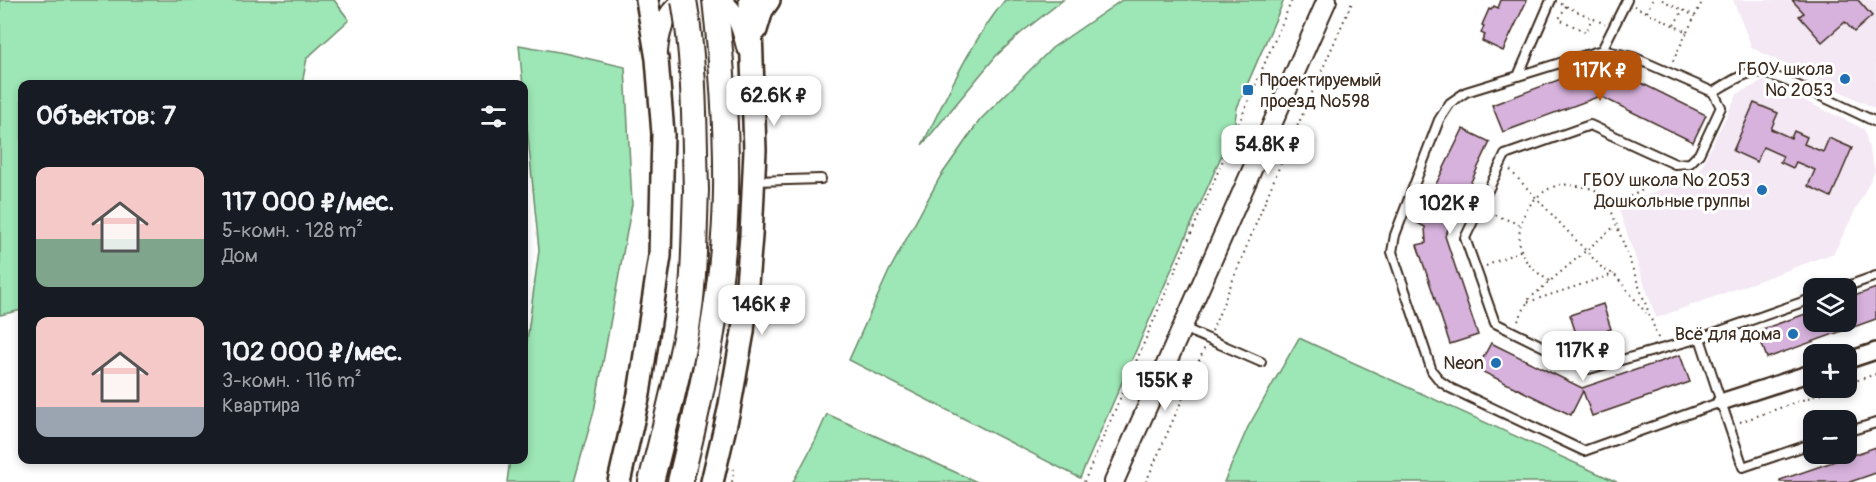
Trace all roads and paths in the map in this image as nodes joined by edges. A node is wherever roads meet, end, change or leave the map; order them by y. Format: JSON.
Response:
{"nodes":[{"id":1,"x":647,"y":0,"type":"edge"},
{"id":2,"x":685,"y":0,"type":"edge"},
{"id":3,"x":715,"y":0,"type":"edge"},
{"id":4,"x":720,"y":0,"type":"edge"},
{"id":5,"x":750,"y":0,"type":"edge"},
{"id":6,"x":769,"y":0,"type":"edge"},
{"id":7,"x":1292,"y":0,"type":"edge"},
{"id":8,"x":1353,"y":0,"type":"edge"},
{"id":9,"x":1652,"y":0,"type":"edge"},
{"id":10,"x":1662,"y":0,"type":"edge"},
{"id":11,"x":1703,"y":0,"type":"edge"},
{"id":12,"x":1627,"y":1,"type":"edge"},
{"id":13,"x":1555,"y":2,"type":"edge"},
{"id":14,"x":1324,"y":4,"type":"edge"},
{"id":15,"x":1566,"y":6,"type":"junction"},
{"id":16,"x":1683,"y":10,"type":"junction"},
{"id":17,"x":1647,"y":12,"type":"junction"},
{"id":18,"x":1695,"y":16,"type":"junction"},
{"id":19,"x":1592,"y":18,"type":"junction"},
{"id":20,"x":1674,"y":25,"type":"junction"},
{"id":21,"x":1613,"y":28,"type":"junction"},
{"id":22,"x":1687,"y":32,"type":"junction"},
{"id":23,"x":1602,"y":50,"type":"junction"},
{"id":24,"x":657,"y":59,"type":"junction"},
{"id":25,"x":1668,"y":71,"type":"junction"},
{"id":26,"x":753,"y":72,"type":"junction"},
{"id":27,"x":1518,"y":76,"type":"junction"},
{"id":28,"x":1713,"y":92,"type":"junction"},
{"id":29,"x":1876,"y":122,"type":"edge"},
{"id":30,"x":1502,"y":162,"type":"junction"},
{"id":31,"x":1690,"y":163,"type":"junction"},
{"id":32,"x":821,"y":179,"type":"dead end"},
{"id":33,"x":753,"y":181,"type":"junction"},
{"id":34,"x":1536,"y":198,"type":"junction"},
{"id":35,"x":1610,"y":207,"type":"junction"},
{"id":36,"x":1479,"y":209,"type":"junction"},
{"id":37,"x":1521,"y":225,"type":"junction"},
{"id":38,"x":1616,"y":225,"type":"junction"},
{"id":39,"x":1522,"y":250,"type":"junction"},
{"id":40,"x":1586,"y":251,"type":"junction"},
{"id":41,"x":1476,"y":270,"type":"junction"},
{"id":42,"x":1614,"y":274,"type":"junction"},
{"id":43,"x":1876,"y":276,"type":"edge"},
{"id":44,"x":1549,"y":281,"type":"junction"},
{"id":45,"x":1857,"y":283,"type":"edge"},
{"id":46,"x":1527,"y":302,"type":"junction"},
{"id":47,"x":1803,"y":302,"type":"edge"},
{"id":48,"x":1648,"y":315,"type":"junction"},
{"id":49,"x":1182,"y":328,"type":"junction"},
{"id":50,"x":1513,"y":332,"type":"junction"},
{"id":51,"x":1700,"y":338,"type":"junction"},
{"id":52,"x":1208,"y":339,"type":"junction"},
{"id":53,"x":1662,"y":349,"type":"junction"},
{"id":54,"x":1876,"y":351,"type":"edge"},
{"id":55,"x":1857,"y":357,"type":"edge"},
{"id":56,"x":1261,"y":362,"type":"dead end"},
{"id":57,"x":1876,"y":374,"type":"edge"},
{"id":58,"x":1803,"y":376,"type":"edge"},
{"id":59,"x":1857,"y":380,"type":"edge"},
{"id":60,"x":1807,"y":398,"type":"edge"},
{"id":61,"x":1721,"y":402,"type":"junction"},
{"id":62,"x":1876,"y":423,"type":"edge"},
{"id":63,"x":1729,"y":425,"type":"junction"},
{"id":64,"x":1857,"y":429,"type":"edge"},
{"id":65,"x":1803,"y":448,"type":"edge"},
{"id":66,"x":619,"y":482,"type":"edge"},
{"id":67,"x":651,"y":482,"type":"edge"},
{"id":68,"x":680,"y":482,"type":"edge"},
{"id":69,"x":712,"y":482,"type":"edge"},
{"id":70,"x":1084,"y":482,"type":"edge"},
{"id":71,"x":1114,"y":482,"type":"edge"},
{"id":72,"x":1146,"y":482,"type":"edge"}],
"edges":[{"from":1,"to":24,"type":"main road"},
{"from":2,"to":24,"type":"street"},
{"from":2,"to":67,"type":"highway","bridge":true},
{"from":3,"to":68,"type":"highway"},
{"from":4,"to":26,"type":"street"},
{"from":5,"to":26,"type":"main road"},
{"from":6,"to":26,"type":"main road"},
{"from":7,"to":70,"type":"path"},
{"from":8,"to":52,"type":"path"},
{"from":9,"to":17,"type":"path"},
{"from":10,"to":16,"type":"path"},
{"from":11,"to":18,"type":"path"},
{"from":12,"to":17,"type":"path"},
{"from":12,"to":21,"type":"lane"},
{"from":13,"to":15,"type":"path"},
{"from":13,"to":27,"type":"lane"},
{"from":14,"to":49,"type":"street"},
{"from":15,"to":19,"type":"path"},
{"from":15,"to":19,"type":"path"},
{"from":16,"to":18,"type":"path"},
{"from":16,"to":20,"type":"path"},
{"from":17,"to":20,"type":"path"},
{"from":18,"to":22,"type":"path"},
{"from":19,"to":21,"type":"path"},
{"from":20,"to":22,"type":"path"},
{"from":21,"to":23,"type":"lane"},
{"from":22,"to":25,"type":"path"},
{"from":23,"to":25,"type":"lane"},
{"from":23,"to":27,"type":"lane"},
{"from":24,"to":66,"type":"main road"},
{"from":25,"to":28,"type":"lane"},
{"from":26,"to":33,"type":"main road"},
{"from":27,"to":61,"type":"lane"},
{"from":28,"to":29,"type":"lane"},
{"from":28,"to":31,"type":"lane"},
{"from":30,"to":31,"type":"lane"},
{"from":30,"to":34,"type":"path"},
{"from":30,"to":36,"type":"lane"},
{"from":31,"to":35,"type":"path"},
{"from":32,"to":33,"type":"lane"},
{"from":33,"to":69,"type":"main road"},
{"from":34,"to":35,"type":"path"},
{"from":34,"to":37,"type":"path"},
{"from":34,"to":40,"type":"path"},
{"from":35,"to":38,"type":"path"},
{"from":36,"to":37,"type":"path"},
{"from":36,"to":41,"type":"lane"},
{"from":37,"to":39,"type":"path"},
{"from":38,"to":40,"type":"path"},
{"from":38,"to":48,"type":"path"},
{"from":39,"to":41,"type":"path"},
{"from":39,"to":44,"type":"path"},
{"from":40,"to":42,"type":"path"},
{"from":40,"to":44,"type":"path"},
{"from":41,"to":50,"type":"lane"},
{"from":42,"to":46,"type":"path"},
{"from":42,"to":48,"type":"path"},
{"from":43,"to":45,"type":"lane"},
{"from":44,"to":46,"type":"path"},
{"from":46,"to":50,"type":"path"},
{"from":47,"to":51,"type":"lane"},
{"from":48,"to":53,"type":"path"},
{"from":49,"to":52,"type":"lane"},
{"from":49,"to":71,"type":"street"},
{"from":50,"to":53,"type":"lane"},
{"from":51,"to":53,"type":"lane"},
{"from":51,"to":61,"type":"lane"},
{"from":52,"to":56,"type":"lane"},
{"from":52,"to":72,"type":"path"},
{"from":54,"to":55,"type":"street"},
{"from":57,"to":59,"type":"path"},
{"from":58,"to":61,"type":"street"},
{"from":60,"to":63,"type":"path"},
{"from":61,"to":63,"type":"lane"},
{"from":62,"to":64,"type":"lane"},
{"from":63,"to":65,"type":"lane"}]}
